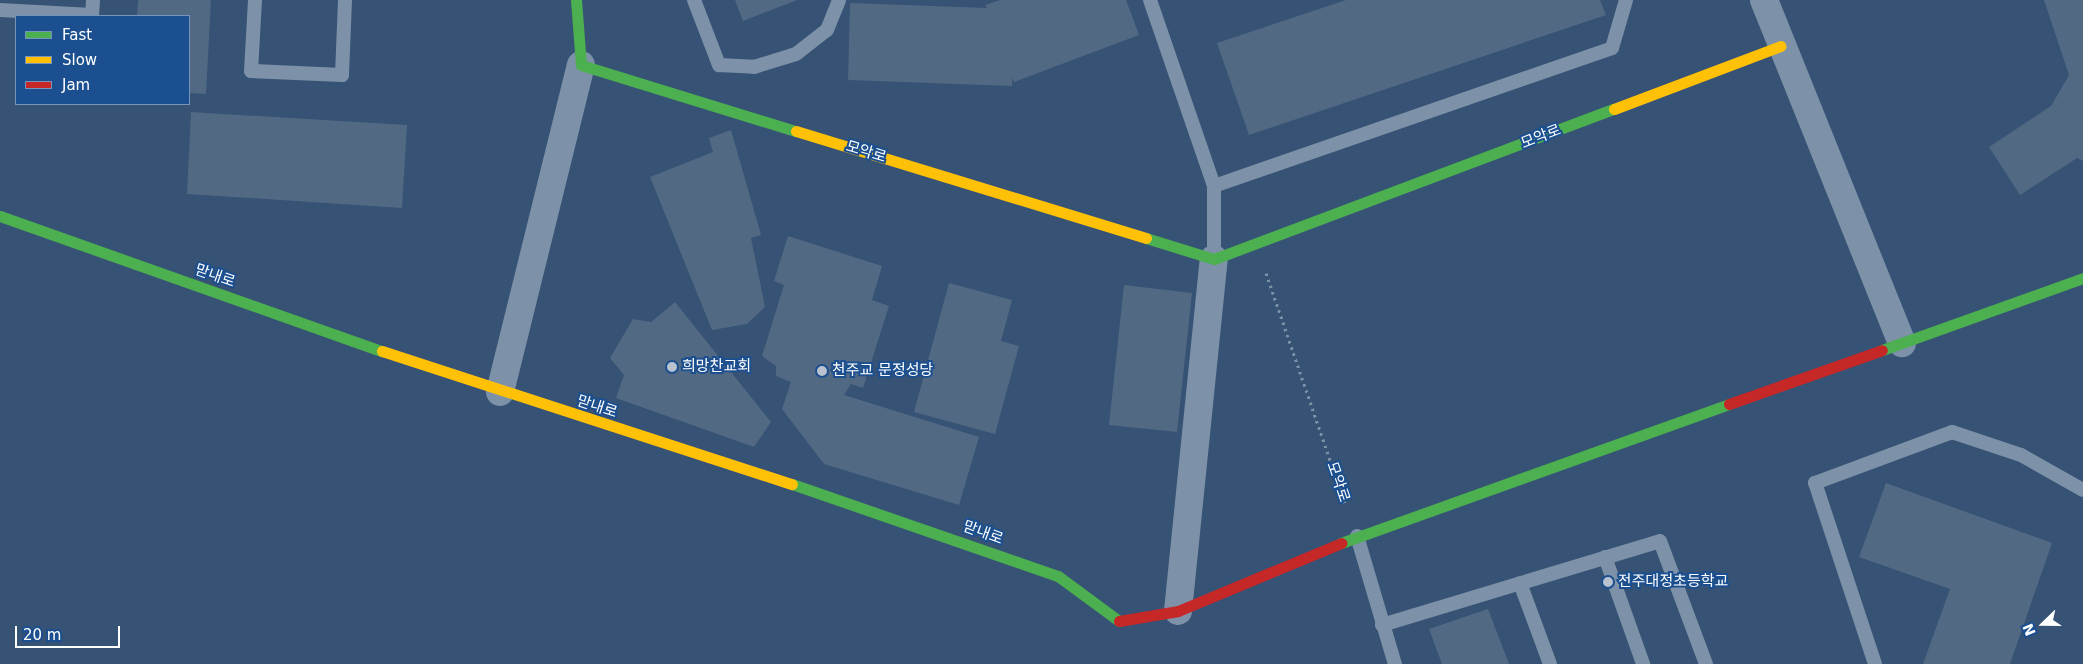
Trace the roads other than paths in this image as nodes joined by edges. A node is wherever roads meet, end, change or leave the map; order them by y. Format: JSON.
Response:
{"nodes":[{"id":1,"x":93,"y":0,"type":"edge"},
{"id":2,"x":255,"y":0,"type":"edge"},
{"id":3,"x":345,"y":0,"type":"edge"},
{"id":4,"x":576,"y":0,"type":"edge"},
{"id":5,"x":694,"y":0,"type":"edge"},
{"id":6,"x":839,"y":0,"type":"edge"},
{"id":7,"x":1150,"y":0,"type":"edge"},
{"id":8,"x":1626,"y":0,"type":"edge"},
{"id":9,"x":1764,"y":0,"type":"edge"},
{"id":10,"x":0,"y":10,"type":"edge"},
{"id":11,"x":1781,"y":46,"type":"junction"},
{"id":12,"x":581,"y":65,"type":"junction"},
{"id":13,"x":1214,"y":186,"type":"junction"},
{"id":14,"x":0,"y":216,"type":"edge"},
{"id":15,"x":1214,"y":259,"type":"junction"},
{"id":16,"x":2083,"y":278,"type":"edge"},
{"id":17,"x":1902,"y":342,"type":"junction"},
{"id":18,"x":500,"y":392,"type":"junction"},
{"id":19,"x":2083,"y":490,"type":"edge"},
{"id":20,"x":1357,"y":536,"type":"junction"},
{"id":21,"x":1605,"y":558,"type":"junction"},
{"id":22,"x":1520,"y":583,"type":"junction"},
{"id":23,"x":1178,"y":611,"type":"junction"},
{"id":24,"x":1382,"y":625,"type":"junction"},
{"id":25,"x":1395,"y":664,"type":"edge"},
{"id":26,"x":1550,"y":664,"type":"edge"},
{"id":27,"x":1643,"y":664,"type":"edge"},
{"id":28,"x":1706,"y":664,"type":"edge"},
{"id":29,"x":1876,"y":664,"type":"edge"}],
"edges":[{"from":1,"to":10,"type":"lane"},
{"from":2,"to":3,"type":"lane"},
{"from":4,"to":12,"type":"street"},
{"from":5,"to":6,"type":"lane"},
{"from":7,"to":13,"type":"lane"},
{"from":8,"to":13,"type":"lane"},
{"from":9,"to":11,"type":"street"},
{"from":11,"to":15,"type":"street","name":"모악로"},
{"from":11,"to":17,"type":"street"},
{"from":12,"to":15,"type":"street","name":"모악로"},
{"from":12,"to":18,"type":"street"},
{"from":13,"to":15,"type":"lane"},
{"from":14,"to":18,"type":"street","name":"맏내로"},
{"from":15,"to":23,"type":"street"},
{"from":16,"to":17,"type":"street","name":"맏내로"},
{"from":17,"to":20,"type":"street","name":"맏내로"},
{"from":18,"to":23,"type":"street","name":"맏내로"},
{"from":19,"to":29,"type":"lane"},
{"from":20,"to":23,"type":"street","name":"맏내로"},
{"from":20,"to":24,"type":"lane"},
{"from":21,"to":22,"type":"lane"},
{"from":21,"to":27,"type":"lane"},
{"from":21,"to":28,"type":"lane"},
{"from":22,"to":24,"type":"lane"},
{"from":22,"to":26,"type":"lane"},
{"from":24,"to":25,"type":"lane"}]}
